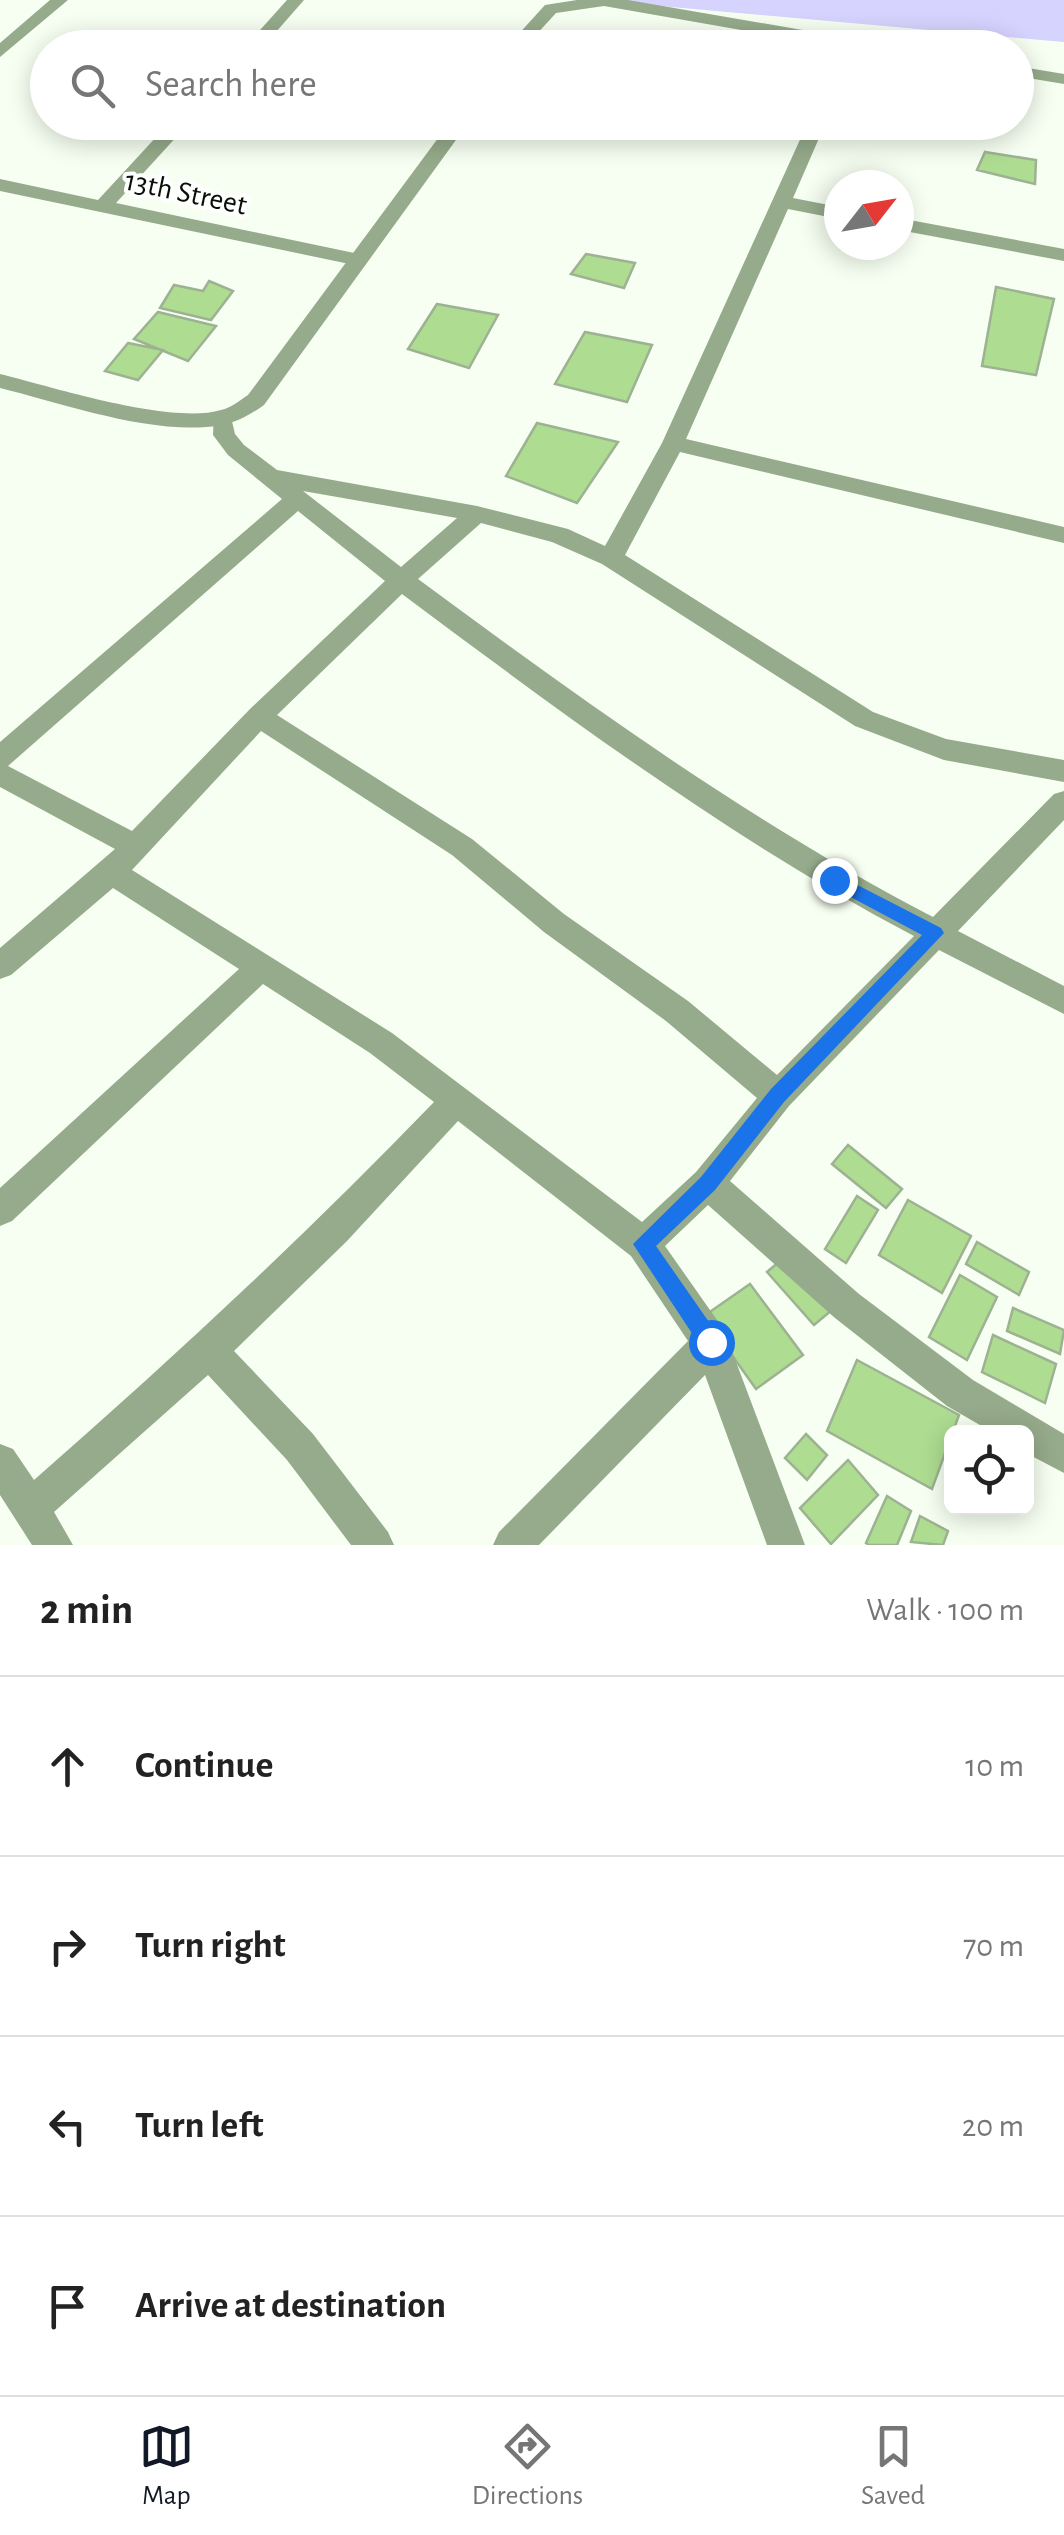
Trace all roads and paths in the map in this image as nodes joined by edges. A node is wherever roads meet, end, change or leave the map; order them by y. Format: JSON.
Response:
{"nodes":[{"id":1,"x":60,"y":0,"type":"edge"},
{"id":2,"x":296,"y":0,"type":"edge"},
{"id":3,"x":553,"y":5,"type":"edge"},
{"id":4,"x":0,"y":29,"type":"edge"},
{"id":5,"x":268,"y":30,"type":"edge"},
{"id":6,"x":530,"y":30,"type":"edge"},
{"id":7,"x":764,"y":30,"type":"edge"},
{"id":8,"x":22,"y":33,"type":"junction"},
{"id":9,"x":0,"y":52,"type":"edge"},
{"id":10,"x":1034,"y":74,"type":"edge"},
{"id":11,"x":1064,"y":79,"type":"edge"},
{"id":12,"x":164,"y":140,"type":"edge"},
{"id":13,"x":447,"y":140,"type":"edge"},
{"id":14,"x":809,"y":140,"type":"edge"},
{"id":15,"x":0,"y":185,"type":"edge"},
{"id":16,"x":780,"y":202,"type":"junction"},
{"id":17,"x":102,"y":207,"type":"junction"},
{"id":18,"x":824,"y":210,"type":"edge"},
{"id":19,"x":914,"y":227,"type":"edge"},
{"id":20,"x":1064,"y":255,"type":"edge"},
{"id":21,"x":359,"y":260,"type":"junction"},
{"id":22,"x":0,"y":381,"type":"edge"},
{"id":23,"x":222,"y":418,"type":"junction"},
{"id":24,"x":673,"y":444,"type":"junction"},
{"id":25,"x":276,"y":478,"type":"junction"},
{"id":26,"x":298,"y":498,"type":"junction"},
{"id":27,"x":477,"y":514,"type":"junction"},
{"id":28,"x":1064,"y":535,"type":"edge"},
{"id":29,"x":611,"y":558,"type":"junction"},
{"id":30,"x":400,"y":580,"type":"junction"},
{"id":31,"x":259,"y":716,"type":"junction"},
{"id":32,"x":0,"y":758,"type":"edge"},
{"id":33,"x":1064,"y":771,"type":"edge"},
{"id":34,"x":0,"y":774,"type":"edge"},
{"id":35,"x":1064,"y":802,"type":"edge"},
{"id":36,"x":136,"y":847,"type":"junction"},
{"id":37,"x":112,"y":872,"type":"junction"},
{"id":38,"x":935,"y":933,"type":"junction"},
{"id":39,"x":0,"y":966,"type":"edge"},
{"id":40,"x":259,"y":969,"type":"junction"},
{"id":41,"x":1064,"y":1001,"type":"edge"},
{"id":42,"x":778,"y":1096,"type":"junction"},
{"id":43,"x":456,"y":1100,"type":"junction"},
{"id":44,"x":708,"y":1183,"type":"junction"},
{"id":45,"x":0,"y":1210,"type":"edge"},
{"id":46,"x":643,"y":1244,"type":"junction"},
{"id":47,"x":711,"y":1342,"type":"junction"},
{"id":48,"x":209,"y":1350,"type":"junction"},
{"id":49,"x":1064,"y":1454,"type":"edge"},
{"id":50,"x":0,"y":1462,"type":"edge"},
{"id":51,"x":28,"y":1510,"type":"junction"},
{"id":52,"x":54,"y":1545,"type":"edge"},
{"id":53,"x":375,"y":1545,"type":"edge"},
{"id":54,"x":512,"y":1545,"type":"edge"},
{"id":55,"x":786,"y":1545,"type":"edge"}],
"edges":[{"from":1,"to":8,"type":"street"},
{"from":2,"to":5,"type":"street"},
{"from":3,"to":6,"type":"street"},
{"from":3,"to":7,"type":"street"},
{"from":4,"to":8,"type":"street"},
{"from":8,"to":9,"type":"street"},
{"from":10,"to":11,"type":"street"},
{"from":12,"to":17,"type":"street"},
{"from":13,"to":21,"type":"street"},
{"from":14,"to":16,"type":"street"},
{"from":15,"to":17,"type":"street","name":"13th Street"},
{"from":16,"to":18,"type":"street"},
{"from":16,"to":24,"type":"street"},
{"from":17,"to":21,"type":"street","name":"13th Street"},
{"from":19,"to":20,"type":"street"},
{"from":21,"to":23,"type":"street"},
{"from":22,"to":23,"type":"street"},
{"from":23,"to":25,"type":"street"},
{"from":24,"to":28,"type":"street"},
{"from":24,"to":29,"type":"street"},
{"from":25,"to":26,"type":"street"},
{"from":25,"to":27,"type":"street"},
{"from":26,"to":30,"type":"street"},
{"from":26,"to":32,"type":"street"},
{"from":27,"to":29,"type":"street"},
{"from":27,"to":30,"type":"street"},
{"from":29,"to":33,"type":"street"},
{"from":30,"to":31,"type":"street"},
{"from":30,"to":38,"type":"street"},
{"from":31,"to":36,"type":"street"},
{"from":31,"to":42,"type":"street"},
{"from":34,"to":36,"type":"street"},
{"from":35,"to":38,"type":"street"},
{"from":36,"to":37,"type":"street"},
{"from":37,"to":39,"type":"street"},
{"from":37,"to":40,"type":"street"},
{"from":38,"to":41,"type":"street"},
{"from":38,"to":42,"type":"street"},
{"from":40,"to":43,"type":"street"},
{"from":40,"to":45,"type":"street"},
{"from":42,"to":44,"type":"street"},
{"from":43,"to":46,"type":"street"},
{"from":43,"to":48,"type":"street"},
{"from":44,"to":46,"type":"street"},
{"from":44,"to":49,"type":"street"},
{"from":46,"to":47,"type":"street"},
{"from":47,"to":54,"type":"street"},
{"from":47,"to":55,"type":"street"},
{"from":48,"to":51,"type":"street"},
{"from":48,"to":53,"type":"street"},
{"from":50,"to":51,"type":"street"},
{"from":51,"to":52,"type":"street"}]}
